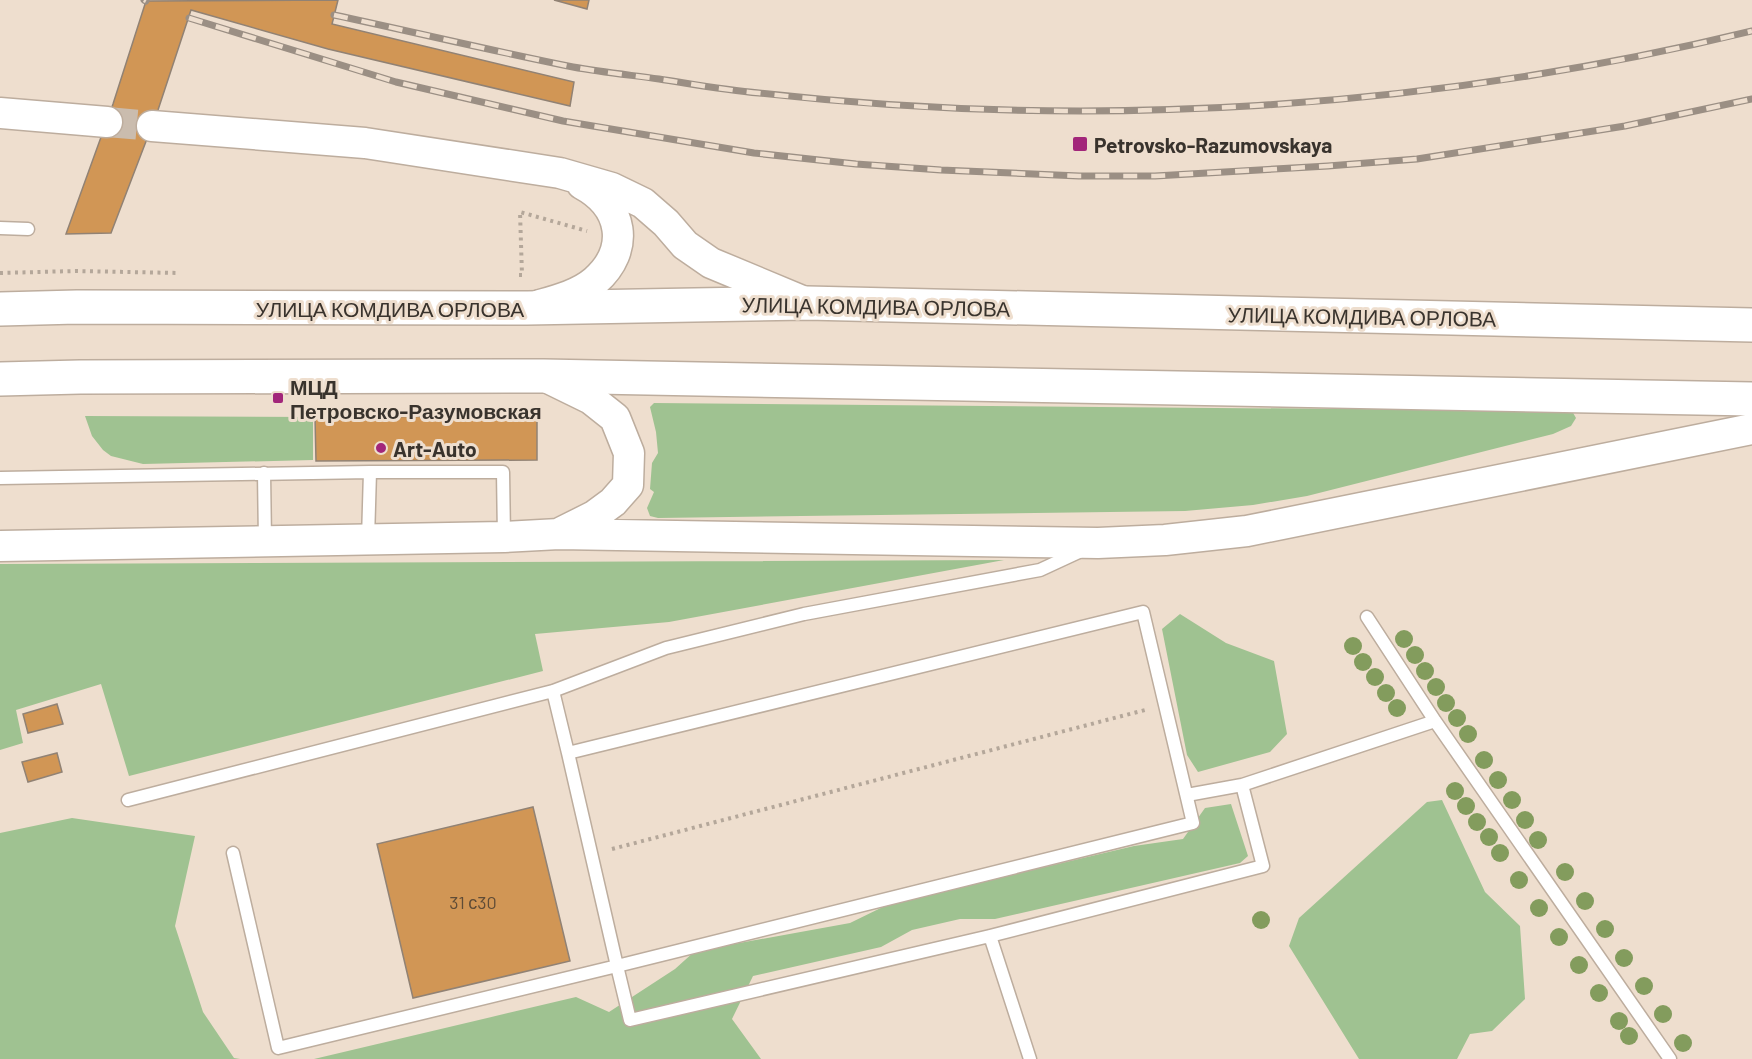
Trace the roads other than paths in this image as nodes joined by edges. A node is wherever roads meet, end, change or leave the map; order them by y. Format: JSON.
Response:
{"nodes":[{"id":1,"x":0,"y":113,"type":"edge"},
{"id":2,"x":107,"y":122,"type":"tunnel mouth"},
{"id":3,"x":152,"y":126,"type":"tunnel mouth"},
{"id":4,"x":560,"y":173,"type":"junction"},
{"id":5,"x":0,"y":228,"type":"edge"},
{"id":6,"x":28,"y":229,"type":"dead end"},
{"id":7,"x":807,"y":303,"type":"junction"},
{"id":8,"x":527,"y":308,"type":"junction"},
{"id":9,"x":0,"y":309,"type":"edge"},
{"id":10,"x":1752,"y":325,"type":"edge"},
{"id":11,"x":544,"y":376,"type":"junction"},
{"id":12,"x":0,"y":379,"type":"edge"},
{"id":13,"x":1752,"y":399,"type":"edge"},
{"id":14,"x":1752,"y":429,"type":"edge"},
{"id":15,"x":264,"y":472,"type":"junction"},
{"id":16,"x":370,"y":472,"type":"junction"},
{"id":17,"x":0,"y":478,"type":"edge"},
{"id":18,"x":559,"y":534,"type":"junction"},
{"id":19,"x":504,"y":537,"type":"junction"},
{"id":20,"x":368,"y":539,"type":"junction"},
{"id":21,"x":265,"y":542,"type":"junction"},
{"id":22,"x":1098,"y":543,"type":"junction"},
{"id":23,"x":0,"y":546,"type":"edge"},
{"id":24,"x":1367,"y":617,"type":"dead end"},
{"id":25,"x":553,"y":691,"type":"junction"},
{"id":26,"x":1435,"y":721,"type":"junction"},
{"id":27,"x":568,"y":753,"type":"junction"},
{"id":28,"x":1242,"y":785,"type":"junction"},
{"id":29,"x":1186,"y":795,"type":"junction"},
{"id":30,"x":128,"y":800,"type":"dead end"},
{"id":31,"x":233,"y":853,"type":"dead end"},
{"id":32,"x":990,"y":936,"type":"junction"},
{"id":33,"x":617,"y":966,"type":"junction"},
{"id":34,"x":1030,"y":1059,"type":"edge"},
{"id":35,"x":1670,"y":1059,"type":"edge"}],
"edges":[{"from":1,"to":2,"type":"street"},
{"from":3,"to":4,"type":"street"},
{"from":4,"to":7,"type":"street"},
{"from":4,"to":8,"type":"street"},
{"from":5,"to":6,"type":"lane"},
{"from":7,"to":8,"type":"main road","name":"УЛИЦА КОМДИВА ОРЛОВА"},
{"from":7,"to":10,"type":"main road","name":"УЛИЦА КОМДИВА ОРЛОВА"},
{"from":8,"to":9,"type":"main road","name":"УЛИЦА КОМДИВА ОРЛОВА"},
{"from":11,"to":12,"type":"main road"},
{"from":11,"to":13,"type":"main road"},
{"from":11,"to":18,"type":"street"},
{"from":14,"to":22,"type":"street"},
{"from":15,"to":16,"type":"lane"},
{"from":15,"to":17,"type":"lane"},
{"from":15,"to":21,"type":"lane"},
{"from":16,"to":19,"type":"lane"},
{"from":16,"to":20,"type":"lane"},
{"from":18,"to":19,"type":"street"},
{"from":18,"to":22,"type":"street"},
{"from":19,"to":20,"type":"street"},
{"from":20,"to":21,"type":"street"},
{"from":21,"to":23,"type":"street"},
{"from":22,"to":25,"type":"lane"},
{"from":24,"to":26,"type":"lane"},
{"from":25,"to":27,"type":"lane"},
{"from":25,"to":30,"type":"lane"},
{"from":26,"to":28,"type":"lane"},
{"from":26,"to":35,"type":"lane"},
{"from":27,"to":29,"type":"lane"},
{"from":27,"to":33,"type":"lane"},
{"from":28,"to":29,"type":"lane"},
{"from":28,"to":32,"type":"lane"},
{"from":29,"to":33,"type":"lane"},
{"from":31,"to":33,"type":"lane"},
{"from":32,"to":33,"type":"lane"},
{"from":32,"to":34,"type":"lane"}]}
